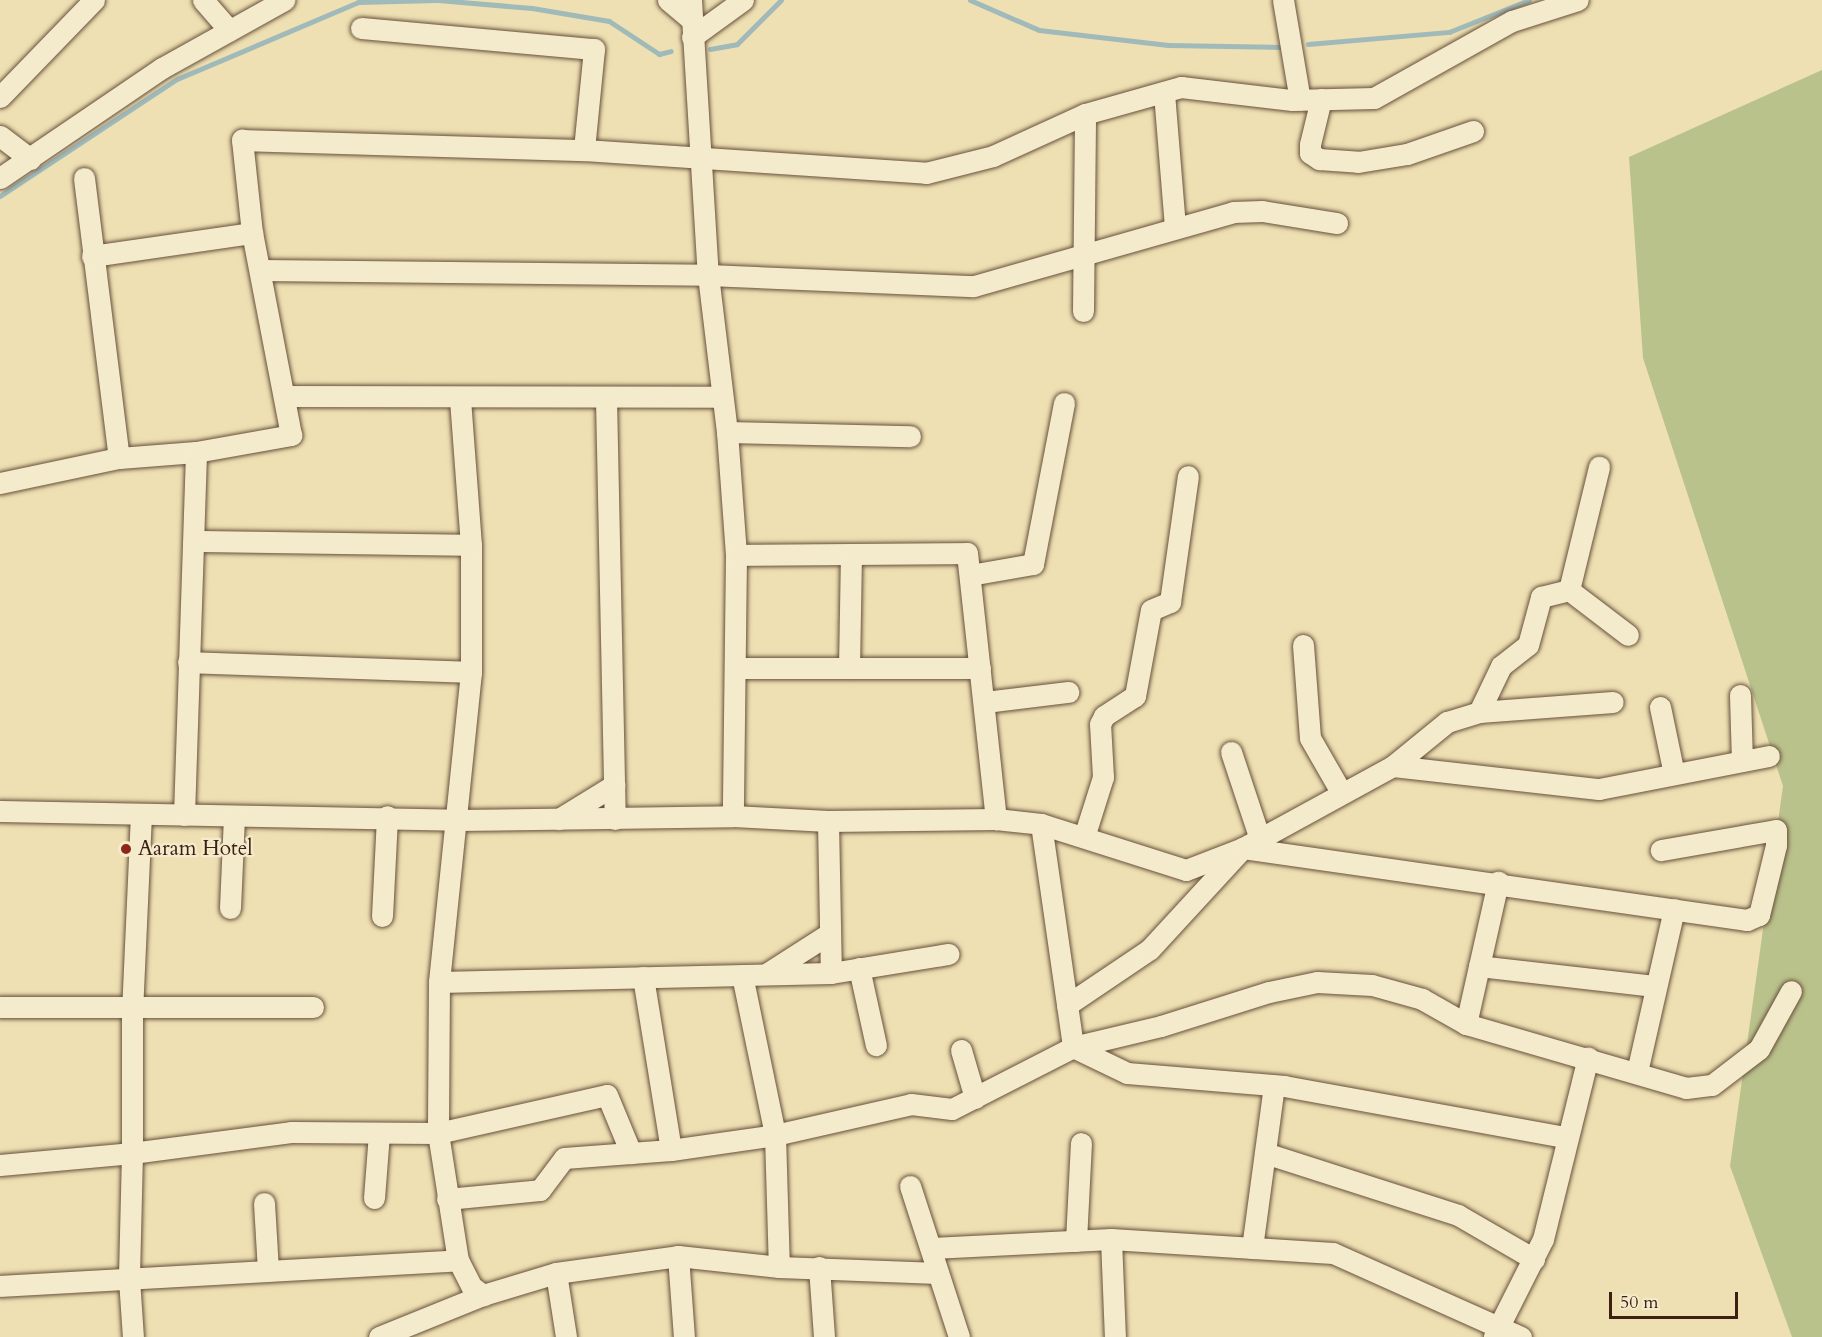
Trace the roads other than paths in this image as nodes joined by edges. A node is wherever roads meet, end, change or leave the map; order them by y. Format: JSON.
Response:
{"nodes":[{"id":1,"x":94,"y":0,"type":"edge"},
{"id":2,"x":203,"y":0,"type":"edge"},
{"id":3,"x":284,"y":0,"type":"edge"},
{"id":4,"x":668,"y":0,"type":"edge"},
{"id":5,"x":743,"y":0,"type":"edge"},
{"id":6,"x":1283,"y":0,"type":"edge"},
{"id":7,"x":1572,"y":1,"type":"edge"},
{"id":8,"x":692,"y":19,"type":"edge"},
{"id":9,"x":361,"y":28,"type":"dead end"},
{"id":10,"x":229,"y":30,"type":"junction"},
{"id":11,"x":1164,"y":93,"type":"junction"},
{"id":12,"x":0,"y":97,"type":"edge"},
{"id":13,"x":1310,"y":99,"type":"junction"},
{"id":14,"x":1085,"y":114,"type":"junction"},
{"id":15,"x":1473,"y":131,"type":"dead end"},
{"id":16,"x":0,"y":136,"type":"edge"},
{"id":17,"x":584,"y":150,"type":"junction"},
{"id":18,"x":698,"y":156,"type":"junction"},
{"id":19,"x":30,"y":159,"type":"junction"},
{"id":20,"x":0,"y":178,"type":"edge"},
{"id":21,"x":84,"y":178,"type":"dead end"},
{"id":22,"x":1337,"y":223,"type":"dead end"},
{"id":23,"x":1175,"y":226,"type":"junction"},
{"id":24,"x":252,"y":233,"type":"junction"},
{"id":25,"x":1083,"y":254,"type":"junction"},
{"id":26,"x":92,"y":256,"type":"junction"},
{"id":27,"x":261,"y":270,"type":"junction"},
{"id":28,"x":708,"y":274,"type":"junction"},
{"id":29,"x":1083,"y":311,"type":"dead end"},
{"id":30,"x":285,"y":396,"type":"junction"},
{"id":31,"x":721,"y":397,"type":"junction"},
{"id":32,"x":460,"y":399,"type":"junction"},
{"id":33,"x":606,"y":399,"type":"junction"},
{"id":34,"x":1064,"y":403,"type":"dead end"},
{"id":35,"x":727,"y":432,"type":"junction"},
{"id":36,"x":910,"y":436,"type":"dead end"},
{"id":37,"x":196,"y":452,"type":"junction"},
{"id":38,"x":119,"y":458,"type":"junction"},
{"id":39,"x":1599,"y":467,"type":"dead end"},
{"id":40,"x":1188,"y":476,"type":"dead end"},
{"id":41,"x":0,"y":483,"type":"edge"},
{"id":42,"x":194,"y":541,"type":"junction"},
{"id":43,"x":471,"y":545,"type":"junction"},
{"id":44,"x":851,"y":554,"type":"junction"},
{"id":45,"x":736,"y":555,"type":"junction"},
{"id":46,"x":970,"y":575,"type":"junction"},
{"id":47,"x":1569,"y":590,"type":"junction"},
{"id":48,"x":1628,"y":635,"type":"dead end"},
{"id":49,"x":1302,"y":645,"type":"dead end"},
{"id":50,"x":188,"y":662,"type":"junction"},
{"id":51,"x":737,"y":668,"type":"junction"},
{"id":52,"x":849,"y":668,"type":"junction"},
{"id":53,"x":980,"y":668,"type":"junction"},
{"id":54,"x":471,"y":672,"type":"junction"},
{"id":55,"x":1068,"y":692,"type":"dead end"},
{"id":56,"x":1740,"y":695,"type":"dead end"},
{"id":57,"x":985,"y":702,"type":"junction"},
{"id":58,"x":1612,"y":702,"type":"dead end"},
{"id":59,"x":1660,"y":707,"type":"dead end"},
{"id":60,"x":1479,"y":712,"type":"junction"},
{"id":61,"x":1231,"y":752,"type":"dead end"},
{"id":62,"x":1769,"y":756,"type":"dead end"},
{"id":63,"x":1742,"y":761,"type":"junction"},
{"id":64,"x":1392,"y":766,"type":"junction"},
{"id":65,"x":1674,"y":774,"type":"junction"},
{"id":66,"x":614,"y":785,"type":"junction"},
{"id":67,"x":1341,"y":792,"type":"junction"},
{"id":68,"x":0,"y":811,"type":"edge"},
{"id":69,"x":141,"y":814,"type":"junction"},
{"id":70,"x":184,"y":815,"type":"junction"},
{"id":71,"x":234,"y":816,"type":"junction"},
{"id":72,"x":387,"y":816,"type":"junction"},
{"id":73,"x":733,"y":816,"type":"junction"},
{"id":74,"x":558,"y":819,"type":"junction"},
{"id":75,"x":615,"y":819,"type":"junction"},
{"id":76,"x":996,"y":819,"type":"junction"},
{"id":77,"x":458,"y":820,"type":"junction"},
{"id":78,"x":828,"y":821,"type":"junction"},
{"id":79,"x":1041,"y":824,"type":"junction"},
{"id":80,"x":1084,"y":837,"type":"junction"},
{"id":81,"x":1252,"y":844,"type":"junction"},
{"id":82,"x":1661,"y":850,"type":"dead end"},
{"id":83,"x":1498,"y":882,"type":"junction"},
{"id":84,"x":230,"y":908,"type":"dead end"},
{"id":85,"x":1674,"y":909,"type":"junction"},
{"id":86,"x":382,"y":916,"type":"dead end"},
{"id":87,"x":830,"y":933,"type":"junction"},
{"id":88,"x":948,"y":954,"type":"dead end"},
{"id":89,"x":1479,"y":966,"type":"junction"},
{"id":90,"x":859,"y":968,"type":"junction"},
{"id":91,"x":831,"y":973,"type":"junction"},
{"id":92,"x":766,"y":974,"type":"junction"},
{"id":93,"x":742,"y":975,"type":"junction"},
{"id":94,"x":643,"y":977,"type":"junction"},
{"id":95,"x":439,"y":981,"type":"junction"},
{"id":96,"x":1655,"y":986,"type":"junction"},
{"id":97,"x":1791,"y":991,"type":"dead end"},
{"id":98,"x":0,"y":1007,"type":"edge"},
{"id":99,"x":313,"y":1007,"type":"dead end"},
{"id":100,"x":132,"y":1009,"type":"junction"},
{"id":101,"x":1067,"y":1011,"type":"junction"},
{"id":102,"x":1466,"y":1024,"type":"junction"},
{"id":103,"x":876,"y":1045,"type":"dead end"},
{"id":104,"x":1072,"y":1047,"type":"junction"},
{"id":105,"x":961,"y":1050,"type":"dead end"},
{"id":106,"x":1588,"y":1056,"type":"junction"},
{"id":107,"x":1637,"y":1072,"type":"junction"},
{"id":108,"x":1274,"y":1085,"type":"junction"},
{"id":109,"x":975,"y":1098,"type":"junction"},
{"id":110,"x":379,"y":1133,"type":"junction"},
{"id":111,"x":438,"y":1133,"type":"junction"},
{"id":112,"x":775,"y":1135,"type":"junction"},
{"id":113,"x":1566,"y":1137,"type":"junction"},
{"id":114,"x":1081,"y":1143,"type":"dead end"},
{"id":115,"x":671,"y":1150,"type":"junction"},
{"id":116,"x":132,"y":1153,"type":"junction"},
{"id":117,"x":631,"y":1153,"type":"junction"},
{"id":118,"x":1265,"y":1153,"type":"junction"},
{"id":119,"x":0,"y":1165,"type":"edge"},
{"id":120,"x":910,"y":1186,"type":"dead end"},
{"id":121,"x":375,"y":1198,"type":"dead end"},
{"id":122,"x":447,"y":1199,"type":"junction"},
{"id":123,"x":264,"y":1203,"type":"dead end"},
{"id":124,"x":1111,"y":1239,"type":"junction"},
{"id":125,"x":1076,"y":1241,"type":"junction"},
{"id":126,"x":932,"y":1248,"type":"junction"},
{"id":127,"x":1252,"y":1248,"type":"junction"},
{"id":128,"x":778,"y":1255,"type":"junction"},
{"id":129,"x":678,"y":1256,"type":"junction"},
{"id":130,"x":1534,"y":1259,"type":"junction"},
{"id":131,"x":819,"y":1267,"type":"junction"},
{"id":132,"x":268,"y":1271,"type":"junction"},
{"id":133,"x":556,"y":1273,"type":"junction"},
{"id":134,"x":938,"y":1273,"type":"junction"},
{"id":135,"x":129,"y":1279,"type":"junction"},
{"id":136,"x":470,"y":1280,"type":"junction"},
{"id":137,"x":0,"y":1287,"type":"edge"},
{"id":138,"x":1498,"y":1331,"type":"edge"},
{"id":139,"x":133,"y":1337,"type":"edge"},
{"id":140,"x":379,"y":1337,"type":"edge"},
{"id":141,"x":566,"y":1337,"type":"edge"},
{"id":142,"x":684,"y":1337,"type":"edge"},
{"id":143,"x":824,"y":1337,"type":"edge"},
{"id":144,"x":959,"y":1337,"type":"edge"},
{"id":145,"x":1115,"y":1337,"type":"edge"},
{"id":146,"x":1521,"y":1337,"type":"edge"}],
"edges":[{"from":1,"to":12,"type":"street"},
{"from":2,"to":10,"type":"street"},
{"from":3,"to":10,"type":"street"},
{"from":4,"to":8,"type":"street"},
{"from":5,"to":8,"type":"street"},
{"from":6,"to":13,"type":"street"},
{"from":7,"to":13,"type":"street"},
{"from":8,"to":18,"type":"street"},
{"from":9,"to":17,"type":"street"},
{"from":10,"to":19,"type":"street"},
{"from":11,"to":13,"type":"street"},
{"from":11,"to":14,"type":"street"},
{"from":11,"to":23,"type":"street"},
{"from":13,"to":15,"type":"street"},
{"from":14,"to":18,"type":"street"},
{"from":14,"to":25,"type":"street"},
{"from":16,"to":19,"type":"street"},
{"from":17,"to":18,"type":"street"},
{"from":17,"to":24,"type":"street"},
{"from":18,"to":28,"type":"street"},
{"from":19,"to":20,"type":"street"},
{"from":21,"to":26,"type":"street"},
{"from":22,"to":23,"type":"street"},
{"from":23,"to":25,"type":"street"},
{"from":24,"to":26,"type":"street"},
{"from":24,"to":27,"type":"street"},
{"from":25,"to":28,"type":"street"},
{"from":25,"to":29,"type":"street"},
{"from":26,"to":38,"type":"street"},
{"from":27,"to":28,"type":"street"},
{"from":27,"to":30,"type":"street"},
{"from":28,"to":31,"type":"street"},
{"from":30,"to":32,"type":"street"},
{"from":30,"to":37,"type":"street"},
{"from":31,"to":33,"type":"street"},
{"from":31,"to":35,"type":"street"},
{"from":32,"to":33,"type":"street"},
{"from":32,"to":43,"type":"street"},
{"from":33,"to":66,"type":"street"},
{"from":34,"to":46,"type":"street"},
{"from":35,"to":36,"type":"street"},
{"from":35,"to":45,"type":"street"},
{"from":37,"to":38,"type":"street"},
{"from":37,"to":42,"type":"street"},
{"from":38,"to":41,"type":"street"},
{"from":39,"to":47,"type":"street"},
{"from":40,"to":80,"type":"street"},
{"from":42,"to":43,"type":"street"},
{"from":42,"to":50,"type":"street"},
{"from":43,"to":54,"type":"street"},
{"from":44,"to":45,"type":"street"},
{"from":44,"to":46,"type":"street"},
{"from":44,"to":52,"type":"street"},
{"from":45,"to":51,"type":"street"},
{"from":46,"to":53,"type":"street"},
{"from":47,"to":48,"type":"street"},
{"from":47,"to":60,"type":"street"},
{"from":49,"to":67,"type":"street"},
{"from":50,"to":54,"type":"street"},
{"from":50,"to":70,"type":"street"},
{"from":51,"to":52,"type":"street"},
{"from":51,"to":73,"type":"street"},
{"from":52,"to":53,"type":"street"},
{"from":53,"to":57,"type":"street"},
{"from":54,"to":77,"type":"street"},
{"from":55,"to":57,"type":"street"},
{"from":56,"to":63,"type":"street"},
{"from":57,"to":76,"type":"street"},
{"from":58,"to":60,"type":"street"},
{"from":59,"to":65,"type":"street"},
{"from":60,"to":64,"type":"street"},
{"from":61,"to":81,"type":"street"},
{"from":62,"to":63,"type":"street"},
{"from":63,"to":65,"type":"street"},
{"from":64,"to":65,"type":"street"},
{"from":64,"to":67,"type":"street"},
{"from":66,"to":74,"type":"street"},
{"from":66,"to":75,"type":"street"},
{"from":67,"to":81,"type":"street"},
{"from":68,"to":69,"type":"street"},
{"from":69,"to":70,"type":"street"},
{"from":69,"to":100,"type":"street"},
{"from":70,"to":71,"type":"street"},
{"from":71,"to":72,"type":"street"},
{"from":71,"to":84,"type":"street"},
{"from":72,"to":77,"type":"street"},
{"from":72,"to":86,"type":"street"},
{"from":73,"to":75,"type":"street"},
{"from":73,"to":78,"type":"street"},
{"from":74,"to":75,"type":"street"},
{"from":74,"to":77,"type":"street"},
{"from":76,"to":78,"type":"street"},
{"from":76,"to":79,"type":"street"},
{"from":77,"to":95,"type":"street"},
{"from":78,"to":87,"type":"street"},
{"from":79,"to":80,"type":"street"},
{"from":79,"to":101,"type":"street"},
{"from":80,"to":81,"type":"street"},
{"from":81,"to":83,"type":"street"},
{"from":81,"to":101,"type":"street"},
{"from":82,"to":85,"type":"street"},
{"from":83,"to":85,"type":"street"},
{"from":83,"to":89,"type":"street"},
{"from":85,"to":96,"type":"street"},
{"from":87,"to":91,"type":"street"},
{"from":87,"to":92,"type":"street"},
{"from":88,"to":90,"type":"street"},
{"from":89,"to":96,"type":"street"},
{"from":89,"to":102,"type":"street"},
{"from":90,"to":91,"type":"street"},
{"from":90,"to":103,"type":"street"},
{"from":91,"to":92,"type":"street"},
{"from":92,"to":93,"type":"street"},
{"from":93,"to":94,"type":"street"},
{"from":93,"to":112,"type":"street"},
{"from":94,"to":95,"type":"street"},
{"from":94,"to":115,"type":"street"},
{"from":95,"to":111,"type":"street"},
{"from":96,"to":107,"type":"street"},
{"from":97,"to":107,"type":"street"},
{"from":98,"to":100,"type":"street"},
{"from":99,"to":100,"type":"street"},
{"from":100,"to":116,"type":"street"},
{"from":101,"to":104,"type":"street"},
{"from":102,"to":104,"type":"street"},
{"from":102,"to":106,"type":"street"},
{"from":104,"to":108,"type":"street"},
{"from":104,"to":109,"type":"street"},
{"from":105,"to":109,"type":"street"},
{"from":106,"to":107,"type":"street"},
{"from":106,"to":113,"type":"street"},
{"from":108,"to":113,"type":"street"},
{"from":108,"to":118,"type":"street"},
{"from":109,"to":112,"type":"street"},
{"from":110,"to":111,"type":"street"},
{"from":110,"to":116,"type":"street"},
{"from":110,"to":121,"type":"street"},
{"from":111,"to":117,"type":"street"},
{"from":111,"to":122,"type":"street"},
{"from":112,"to":115,"type":"street"},
{"from":112,"to":128,"type":"street"},
{"from":113,"to":130,"type":"street"},
{"from":114,"to":125,"type":"street"},
{"from":115,"to":117,"type":"street"},
{"from":116,"to":119,"type":"street"},
{"from":116,"to":135,"type":"street"},
{"from":117,"to":122,"type":"street"},
{"from":118,"to":127,"type":"street"},
{"from":118,"to":130,"type":"street"},
{"from":120,"to":126,"type":"street"},
{"from":122,"to":136,"type":"street"},
{"from":123,"to":132,"type":"street"},
{"from":124,"to":125,"type":"street"},
{"from":124,"to":127,"type":"street"},
{"from":124,"to":145,"type":"street"},
{"from":125,"to":126,"type":"street"},
{"from":126,"to":134,"type":"street"},
{"from":127,"to":138,"type":"street"},
{"from":128,"to":129,"type":"street"},
{"from":128,"to":131,"type":"street"},
{"from":129,"to":133,"type":"street"},
{"from":129,"to":142,"type":"street"},
{"from":130,"to":138,"type":"street"},
{"from":131,"to":134,"type":"street"},
{"from":131,"to":143,"type":"street"},
{"from":132,"to":135,"type":"street"},
{"from":132,"to":136,"type":"street"},
{"from":133,"to":136,"type":"street"},
{"from":133,"to":141,"type":"street"},
{"from":134,"to":144,"type":"street"},
{"from":135,"to":137,"type":"street"},
{"from":135,"to":139,"type":"street"},
{"from":136,"to":140,"type":"street"},
{"from":138,"to":146,"type":"street"}]}
